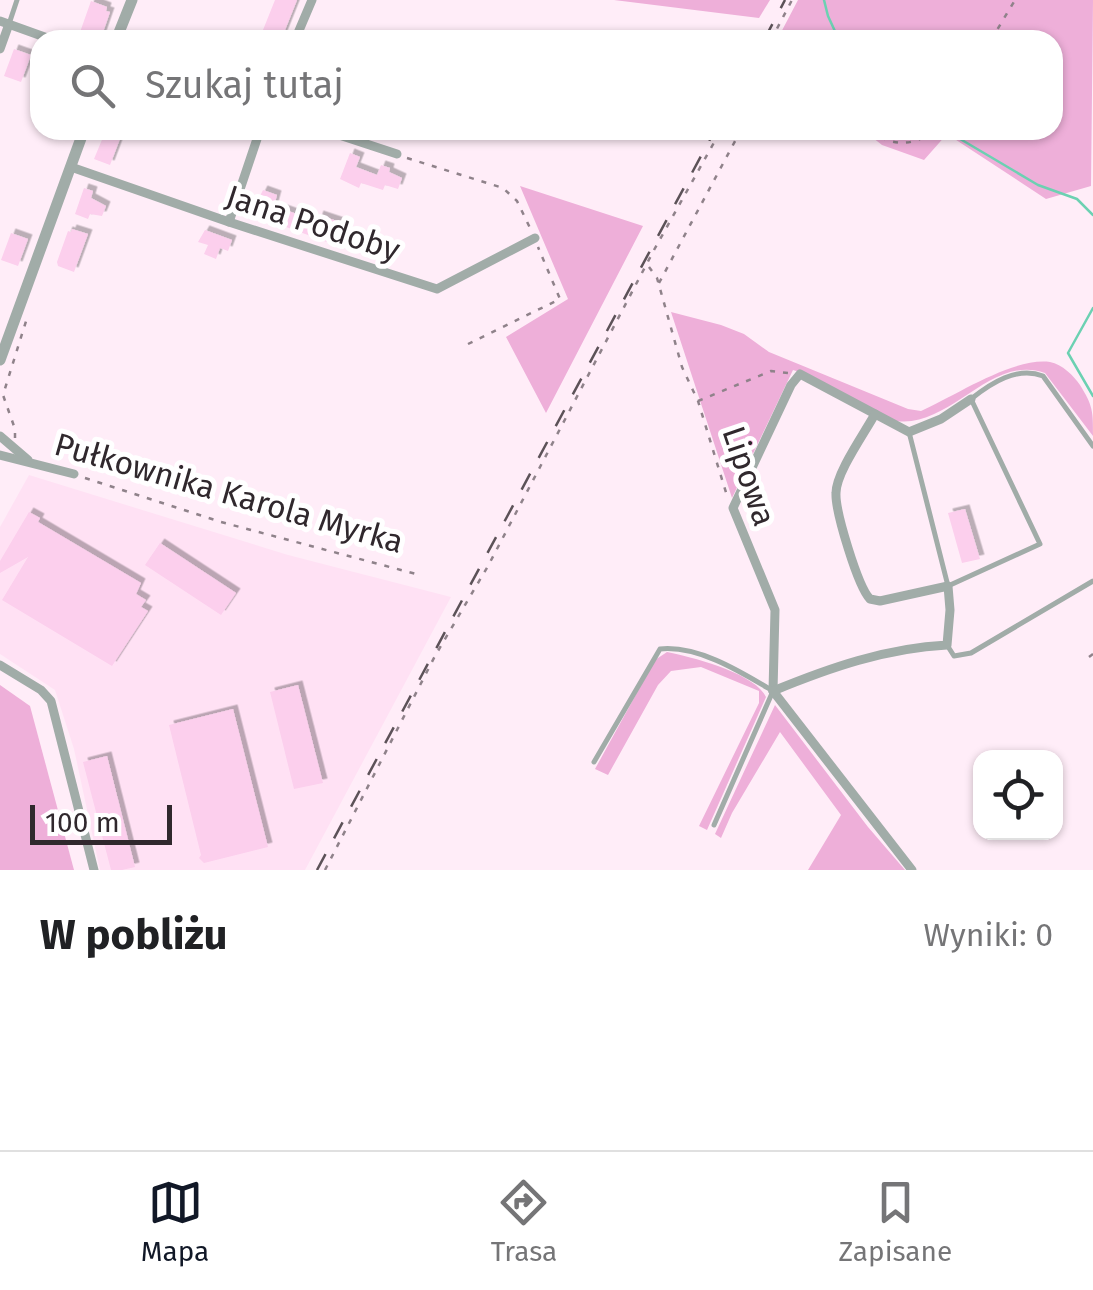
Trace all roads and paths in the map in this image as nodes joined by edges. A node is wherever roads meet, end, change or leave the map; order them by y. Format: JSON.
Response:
{"nodes":[{"id":1,"x":17,"y":0,"type":"edge"},
{"id":2,"x":132,"y":0,"type":"edge"},
{"id":3,"x":312,"y":0,"type":"edge"},
{"id":4,"x":792,"y":0,"type":"edge"},
{"id":5,"x":1015,"y":0,"type":"edge"},
{"id":6,"x":5,"y":22,"type":"edge"},
{"id":7,"x":120,"y":30,"type":"edge"},
{"id":8,"x":299,"y":30,"type":"edge"},
{"id":9,"x":776,"y":30,"type":"edge"},
{"id":10,"x":997,"y":30,"type":"edge"},
{"id":11,"x":30,"y":31,"type":"edge"},
{"id":12,"x":0,"y":50,"type":"edge"},
{"id":13,"x":80,"y":140,"type":"edge"},
{"id":14,"x":257,"y":140,"type":"edge"},
{"id":15,"x":354,"y":140,"type":"edge"},
{"id":16,"x":716,"y":140,"type":"edge"},
{"id":17,"x":735,"y":140,"type":"edge"},
{"id":18,"x":889,"y":140,"type":"edge"},
{"id":19,"x":919,"y":140,"type":"edge"},
{"id":20,"x":396,"y":154,"type":"joint"},
{"id":21,"x":70,"y":167,"type":"junction"},
{"id":22,"x":229,"y":222,"type":"junction"},
{"id":23,"x":534,"y":238,"type":"junction"},
{"id":24,"x":648,"y":266,"type":"junction"},
{"id":25,"x":658,"y":281,"type":"junction"},
{"id":26,"x":28,"y":306,"type":"dead end"},
{"id":27,"x":468,"y":344,"type":"dead end"},
{"id":28,"x":0,"y":360,"type":"edge"},
{"id":29,"x":800,"y":374,"type":"junction"},
{"id":30,"x":970,"y":399,"type":"junction"},
{"id":31,"x":2,"y":401,"type":"edge"},
{"id":32,"x":698,"y":401,"type":"junction"},
{"id":33,"x":875,"y":414,"type":"junction"},
{"id":34,"x":909,"y":432,"type":"junction"},
{"id":35,"x":0,"y":436,"type":"edge"},
{"id":36,"x":1093,"y":446,"type":"edge"},
{"id":37,"x":12,"y":448,"type":"junction"},
{"id":38,"x":0,"y":455,"type":"edge"},
{"id":39,"x":28,"y":460,"type":"junction"},
{"id":40,"x":74,"y":474,"type":"joint"},
{"id":41,"x":733,"y":508,"type":"junction"},
{"id":42,"x":416,"y":574,"type":"dead end"},
{"id":43,"x":1093,"y":581,"type":"edge"},
{"id":44,"x":948,"y":586,"type":"junction"},
{"id":45,"x":947,"y":645,"type":"junction"},
{"id":46,"x":0,"y":665,"type":"edge"},
{"id":47,"x":772,"y":691,"type":"junction"},
{"id":48,"x":594,"y":762,"type":"dead end"},
{"id":49,"x":714,"y":825,"type":"dead end"},
{"id":50,"x":94,"y":870,"type":"edge"},
{"id":51,"x":326,"y":870,"type":"edge"},
{"id":52,"x":912,"y":870,"type":"edge"}],
"edges":[{"from":1,"to":6,"type":"lane"},
{"from":2,"to":7,"type":"street"},
{"from":3,"to":8,"type":"street"},
{"from":4,"to":9,"type":"path"},
{"from":5,"to":10,"type":"path"},
{"from":6,"to":11,"type":"street"},
{"from":6,"to":12,"type":"street"},
{"from":13,"to":21,"type":"street"},
{"from":14,"to":22,"type":"street"},
{"from":15,"to":20,"type":"street"},
{"from":16,"to":24,"type":"path"},
{"from":17,"to":25,"type":"path"},
{"from":18,"to":19,"type":"path"},
{"from":20,"to":23,"type":"path"},
{"from":21,"to":22,"type":"street","name":"Jana Podoby"},
{"from":21,"to":28,"type":"street"},
{"from":22,"to":23,"type":"street","name":"Jana Podoby"},
{"from":23,"to":27,"type":"path"},
{"from":24,"to":25,"type":"path"},
{"from":24,"to":51,"type":"path"},
{"from":25,"to":32,"type":"path","name":"Lipowa"},
{"from":26,"to":31,"type":"path"},
{"from":29,"to":32,"type":"path"},
{"from":29,"to":33,"type":"street"},
{"from":29,"to":41,"type":"street"},
{"from":30,"to":34,"type":"street"},
{"from":30,"to":36,"type":"lane"},
{"from":30,"to":44,"type":"lane"},
{"from":31,"to":37,"type":"path"},
{"from":32,"to":41,"type":"path","name":"Lipowa"},
{"from":33,"to":34,"type":"street"},
{"from":33,"to":44,"type":"street"},
{"from":34,"to":44,"type":"lane"},
{"from":35,"to":37,"type":"street","name":"Pułkownika Karola Myrka"},
{"from":37,"to":39,"type":"street","name":"Pułkownika Karola Myrka"},
{"from":38,"to":39,"type":"street","name":"Pułkownika Karola Myrka"},
{"from":39,"to":40,"type":"street","name":"Pułkownika Karola Myrka"},
{"from":40,"to":42,"type":"path","name":"Pułkownika Karola Myrka"},
{"from":41,"to":47,"type":"street","name":"Lipowa"},
{"from":43,"to":45,"type":"lane"},
{"from":44,"to":45,"type":"street"},
{"from":45,"to":47,"type":"street"},
{"from":46,"to":50,"type":"street"},
{"from":47,"to":48,"type":"lane"},
{"from":47,"to":49,"type":"lane"},
{"from":47,"to":52,"type":"street"}]}
